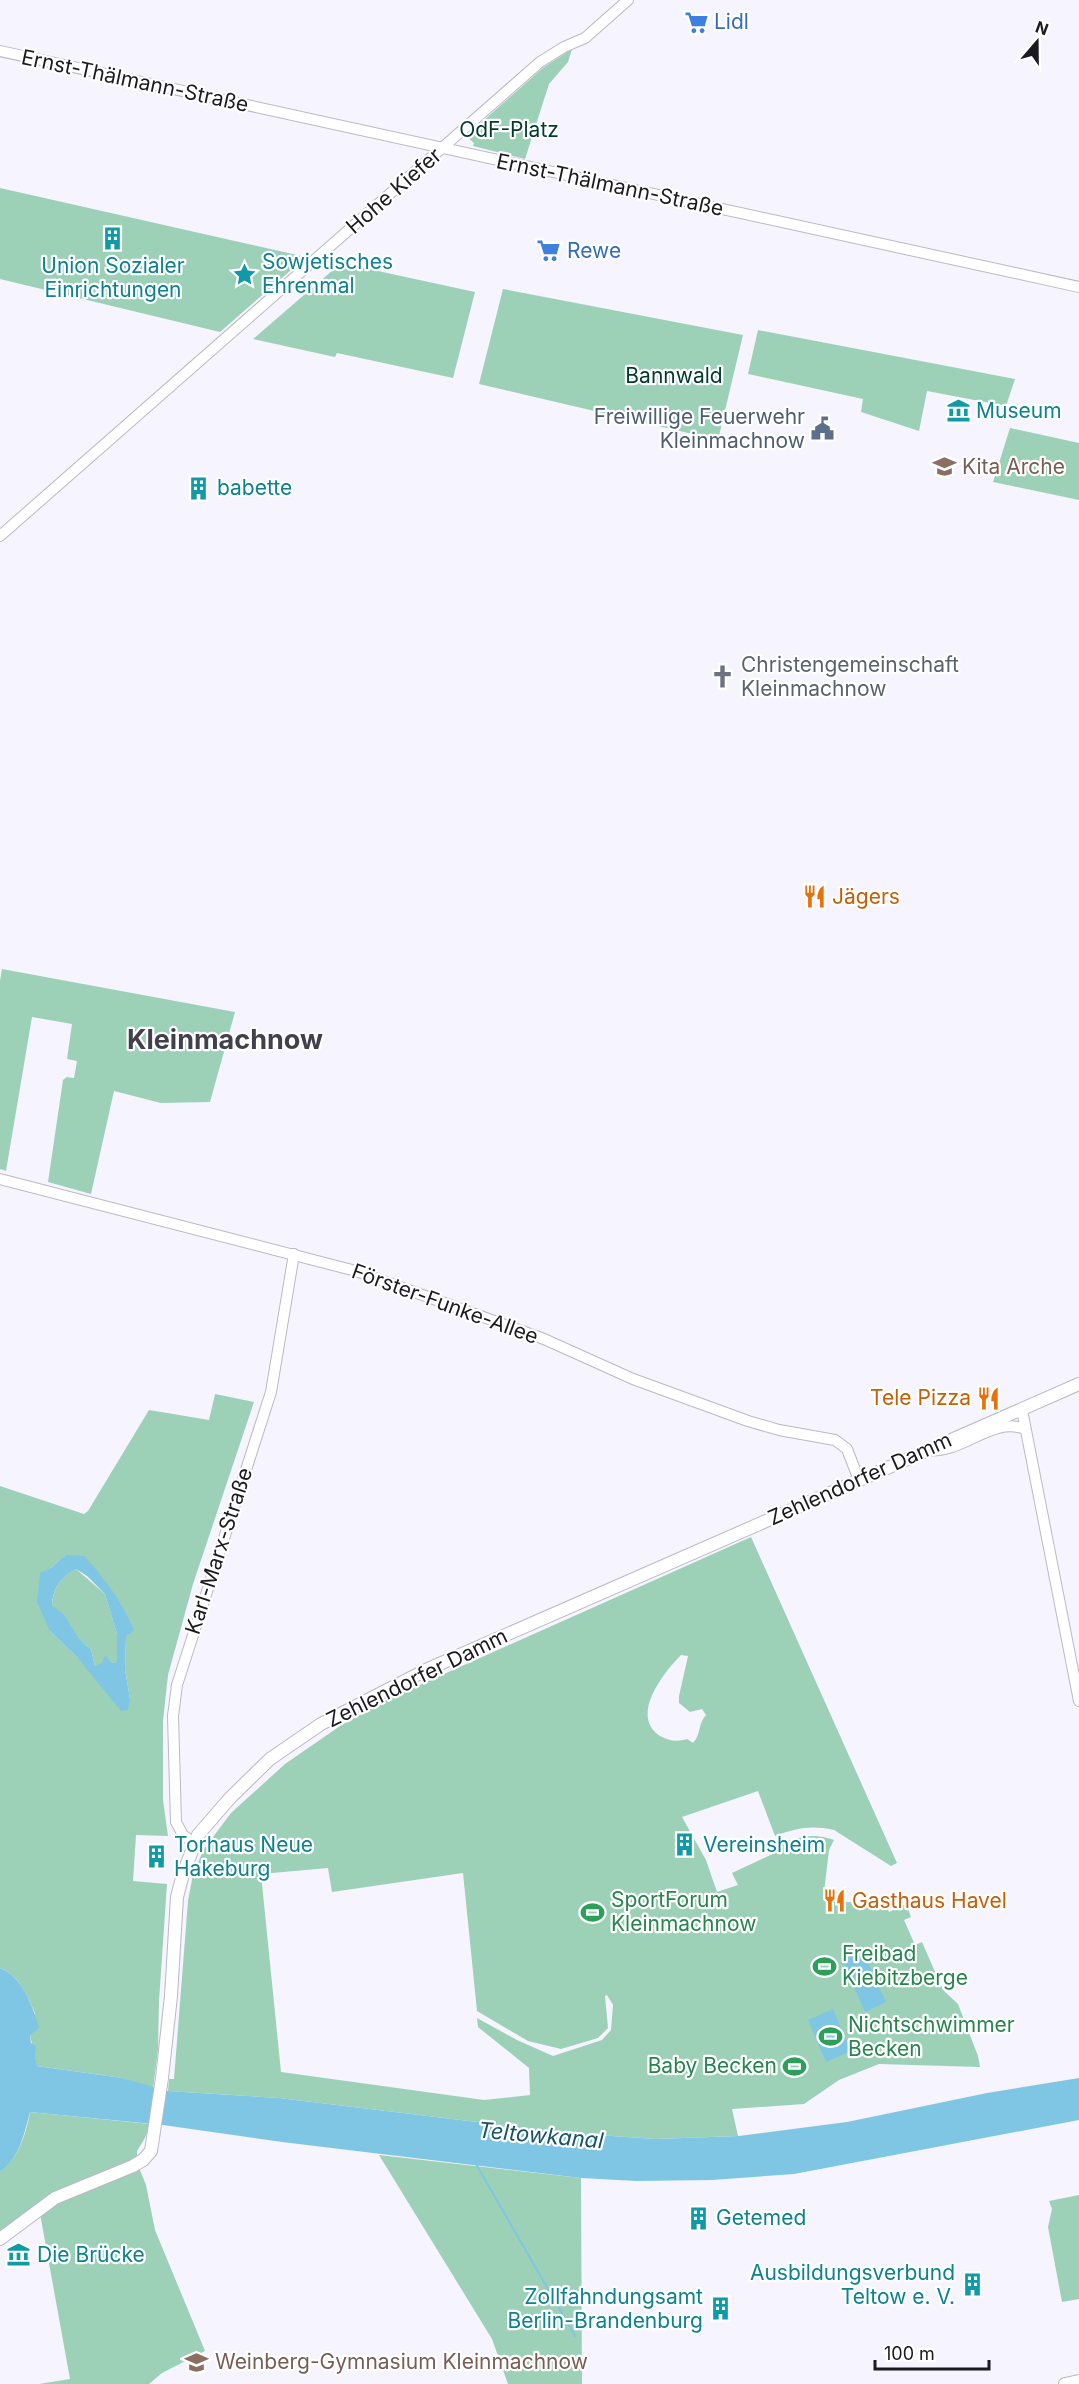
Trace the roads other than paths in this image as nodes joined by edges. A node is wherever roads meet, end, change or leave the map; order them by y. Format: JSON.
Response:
{"nodes":[{"id":1,"x":628,"y":0,"type":"edge"},
{"id":2,"x":0,"y":51,"type":"edge"},
{"id":3,"x":444,"y":148,"type":"junction"},
{"id":4,"x":1079,"y":287,"type":"edge"},
{"id":5,"x":0,"y":536,"type":"edge"},
{"id":6,"x":0,"y":1179,"type":"edge"},
{"id":7,"x":294,"y":1254,"type":"junction"},
{"id":8,"x":1079,"y":1384,"type":"edge"},
{"id":9,"x":1079,"y":1393,"type":"edge"},
{"id":10,"x":1022,"y":1410,"type":"junction"},
{"id":11,"x":1025,"y":1429,"type":"junction"},
{"id":12,"x":926,"y":1450,"type":"junction"},
{"id":13,"x":859,"y":1480,"type":"junction"},
{"id":14,"x":1079,"y":1701,"type":"edge"},
{"id":15,"x":195,"y":1844,"type":"junction"},
{"id":16,"x":0,"y":2239,"type":"edge"},
{"id":17,"x":1079,"y":2381,"type":"edge"},
{"id":18,"x":1065,"y":2384,"type":"edge"}],
"edges":[{"from":1,"to":3,"type":"street","name":"Hohe Kiefer"},
{"from":2,"to":3,"type":"street","name":"Ernst-Thälmann-Straße"},
{"from":3,"to":4,"type":"street","name":"Ernst-Thälmann-Straße"},
{"from":3,"to":5,"type":"street","name":"Hohe Kiefer"},
{"from":6,"to":7,"type":"street","name":"Förster-Funke-Allee"},
{"from":7,"to":13,"type":"street","name":"Förster-Funke-Allee"},
{"from":7,"to":15,"type":"street","name":"Karl-Marx-Straße"},
{"from":8,"to":10,"type":"main road","name":"Zehlendorfer Damm"},
{"from":9,"to":10,"type":"main road","name":"Zehlendorfer Damm"},
{"from":10,"to":11,"type":"street"},
{"from":10,"to":12,"type":"main road","name":"Zehlendorfer Damm"},
{"from":11,"to":12,"type":"street"},
{"from":11,"to":14,"type":"street"},
{"from":12,"to":13,"type":"main road","name":"Zehlendorfer Damm"},
{"from":13,"to":15,"type":"main road","name":"Zehlendorfer Damm"},
{"from":15,"to":16,"type":"main road","name":"Zehlendorfer Damm"},
{"from":17,"to":18,"type":"main road"}]}
